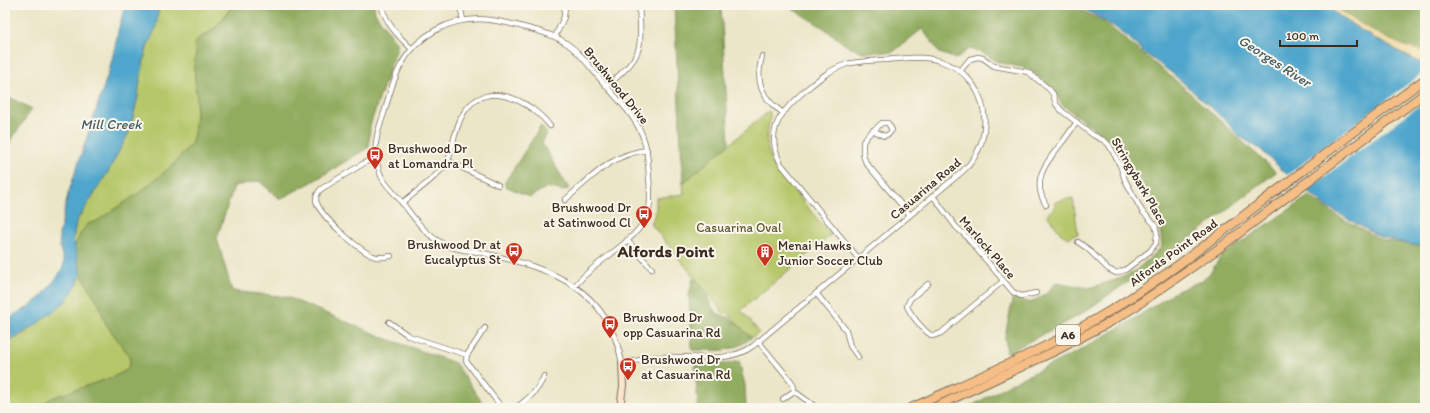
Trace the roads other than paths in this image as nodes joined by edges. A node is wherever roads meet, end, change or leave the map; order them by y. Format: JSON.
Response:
{"nodes":[{"id":1,"x":381,"y":5,"type":"edge"},
{"id":2,"x":460,"y":5,"type":"edge"},
{"id":3,"x":565,"y":5,"type":"edge"},
{"id":4,"x":639,"y":5,"type":"edge"},
{"id":5,"x":463,"y":20,"type":"junction"},
{"id":6,"x":555,"y":36,"type":"junction"},
{"id":7,"x":412,"y":49,"type":"junction"},
{"id":8,"x":762,"y":56,"type":"dead end"},
{"id":9,"x":960,"y":71,"type":"junction"},
{"id":10,"x":1425,"y":79,"type":"edge"},
{"id":11,"x":607,"y":86,"type":"junction"},
{"id":12,"x":1425,"y":93,"type":"edge"},
{"id":13,"x":782,"y":112,"type":"junction"},
{"id":14,"x":1076,"y":122,"type":"junction"},
{"id":15,"x":550,"y":126,"type":"dead end"},
{"id":16,"x":873,"y":130,"type":"dead end"},
{"id":17,"x":646,"y":150,"type":"junction"},
{"id":18,"x":376,"y":158,"type":"junction"},
{"id":19,"x":448,"y":161,"type":"junction"},
{"id":20,"x":498,"y":184,"type":"dead end"},
{"id":21,"x":933,"y":196,"type":"junction"},
{"id":22,"x":565,"y":200,"type":"dead end"},
{"id":23,"x":402,"y":203,"type":"junction"},
{"id":24,"x":1046,"y":205,"type":"dead end"},
{"id":25,"x":910,"y":215,"type":"junction"},
{"id":26,"x":627,"y":240,"type":"junction"},
{"id":27,"x":1078,"y":242,"type":"dead end"},
{"id":28,"x":391,"y":256,"type":"dead end"},
{"id":29,"x":858,"y":258,"type":"junction"},
{"id":30,"x":652,"y":269,"type":"dead end"},
{"id":31,"x":1003,"y":281,"type":"junction"},
{"id":32,"x":928,"y":284,"type":"dead end"},
{"id":33,"x":575,"y":286,"type":"junction"},
{"id":34,"x":816,"y":293,"type":"junction"},
{"id":35,"x":1036,"y":293,"type":"dead end"},
{"id":36,"x":389,"y":322,"type":"dead end"},
{"id":37,"x":486,"y":328,"type":"dead end"},
{"id":38,"x":758,"y":341,"type":"junction"},
{"id":39,"x":467,"y":355,"type":"junction"},
{"id":40,"x":858,"y":357,"type":"dead end"},
{"id":41,"x":622,"y":363,"type":"junction"},
{"id":42,"x":544,"y":376,"type":"dead end"},
{"id":43,"x":794,"y":391,"type":"junction"},
{"id":44,"x":783,"y":399,"type":"dead end"},
{"id":45,"x":502,"y":408,"type":"edge"},
{"id":46,"x":516,"y":408,"type":"edge"},
{"id":47,"x":620,"y":408,"type":"edge"},
{"id":48,"x":817,"y":408,"type":"edge"},
{"id":49,"x":911,"y":408,"type":"edge"},
{"id":50,"x":933,"y":408,"type":"edge"}],
"edges":[{"from":1,"to":7,"type":"street"},
{"from":2,"to":5,"type":"street"},
{"from":3,"to":6,"type":"street"},
{"from":4,"to":11,"type":"street"},
{"from":5,"to":6,"type":"street","name":"Brushwood Drive"},
{"from":5,"to":7,"type":"street","name":"Brushwood Drive"},
{"from":6,"to":11,"type":"street","name":"Brushwood Drive"},
{"from":7,"to":18,"type":"street","name":"Brushwood Drive"},
{"from":8,"to":13,"type":"street"},
{"from":9,"to":13,"type":"street","name":"Casuarina Road"},
{"from":9,"to":14,"type":"street","name":"Stringybark Place"},
{"from":9,"to":21,"type":"street","name":"Casuarina Road"},
{"from":10,"to":49,"type":"highway","name":"Alfords Point Road","number":"A6"},
{"from":11,"to":17,"type":"street","name":"Brushwood Drive"},
{"from":12,"to":50,"type":"highway","name":"Alfords Point Road","number":"A6"},
{"from":13,"to":29,"type":"street","name":"Casuarina Road"},
{"from":14,"to":24,"type":"street"},
{"from":14,"to":27,"type":"street","name":"Stringybark Place"},
{"from":15,"to":19,"type":"street"},
{"from":16,"to":25,"type":"street"},
{"from":17,"to":22,"type":"street"},
{"from":17,"to":26,"type":"street","name":"Brushwood Drive"},
{"from":18,"to":23,"type":"street","name":"Brushwood Drive"},
{"from":18,"to":28,"type":"street"},
{"from":19,"to":20,"type":"street"},
{"from":19,"to":23,"type":"street"},
{"from":21,"to":25,"type":"street","name":"Casuarina Road"},
{"from":21,"to":31,"type":"street","name":"Marlock Place"},
{"from":23,"to":33,"type":"street","name":"Brushwood Drive"},
{"from":25,"to":29,"type":"street","name":"Casuarina Road"},
{"from":26,"to":30,"type":"street"},
{"from":26,"to":33,"type":"street","name":"Brushwood Drive"},
{"from":29,"to":34,"type":"street","name":"Casuarina Road"},
{"from":31,"to":32,"type":"street"},
{"from":31,"to":35,"type":"street","name":"Marlock Place"},
{"from":33,"to":41,"type":"street","name":"Brushwood Drive"},
{"from":34,"to":38,"type":"street","name":"Casuarina Road"},
{"from":34,"to":40,"type":"street"},
{"from":36,"to":39,"type":"street"},
{"from":37,"to":39,"type":"street"},
{"from":38,"to":41,"type":"street","name":"Casuarina Road"},
{"from":38,"to":43,"type":"street"},
{"from":39,"to":45,"type":"street"},
{"from":41,"to":47,"type":"street","name":"Brushwood Drive"},
{"from":42,"to":46,"type":"street"},
{"from":43,"to":44,"type":"street"},
{"from":43,"to":48,"type":"street"}]}
